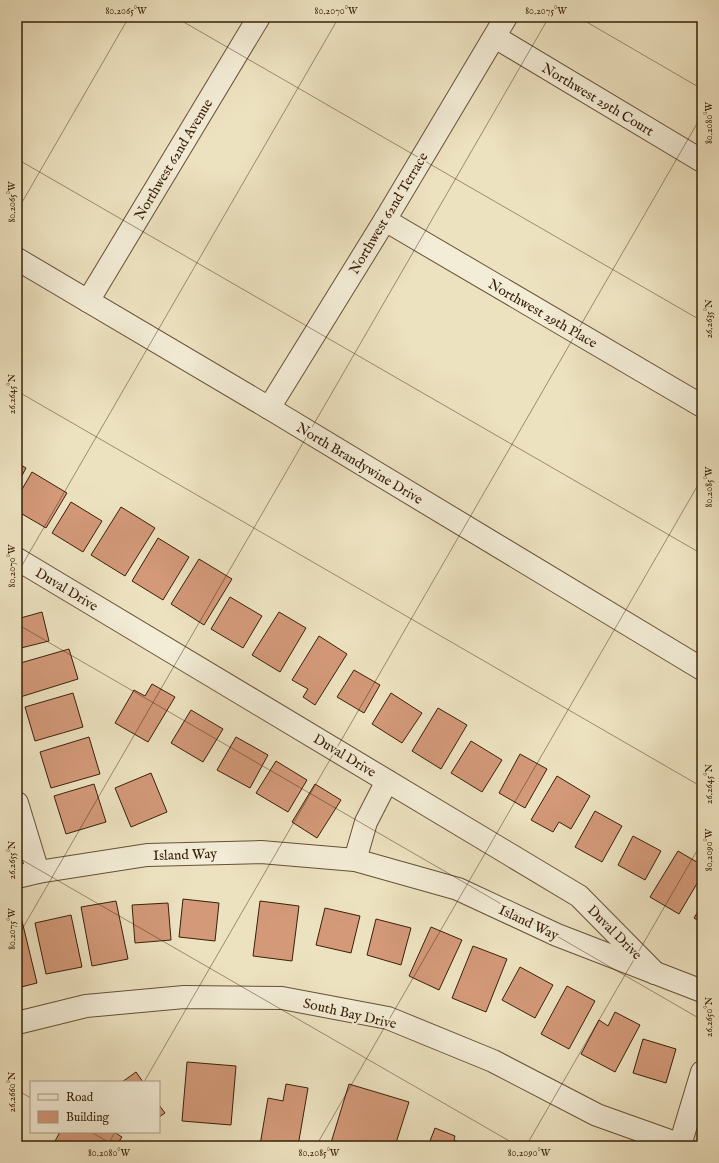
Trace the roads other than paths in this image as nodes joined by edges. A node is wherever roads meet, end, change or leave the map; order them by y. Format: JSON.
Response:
{"nodes":[{"id":1,"x":258,"y":17,"type":"edge"},
{"id":2,"x":506,"y":17,"type":"edge"},
{"id":3,"x":495,"y":37,"type":"junction"},
{"id":4,"x":702,"y":161,"type":"edge"},
{"id":5,"x":385,"y":220,"type":"junction"},
{"id":6,"x":17,"y":259,"type":"edge"},
{"id":7,"x":88,"y":301,"type":"junction"},
{"id":8,"x":702,"y":406,"type":"edge"},
{"id":9,"x":269,"y":408,"type":"junction"},
{"id":10,"x":17,"y":559,"type":"edge"},
{"id":11,"x":702,"y":669,"type":"edge"},
{"id":12,"x":387,"y":781,"type":"junction"},
{"id":13,"x":17,"y":803,"type":"edge"},
{"id":14,"x":355,"y":860,"type":"junction"},
{"id":15,"x":27,"y":874,"type":"edge"},
{"id":16,"x":655,"y":973,"type":"junction"},
{"id":17,"x":702,"y":991,"type":"edge"},
{"id":18,"x":17,"y":1023,"type":"edge"},
{"id":19,"x":702,"y":1072,"type":"edge"},
{"id":20,"x":682,"y":1145,"type":"edge"}],
"edges":[{"from":1,"to":7,"type":"street","name":"Northwest 62nd Avenue"},
{"from":2,"to":3,"type":"street","name":"Northwest 62nd Terrace"},
{"from":3,"to":4,"type":"street","name":"Northwest 29th Court"},
{"from":3,"to":5,"type":"street","name":"Northwest 62nd Terrace"},
{"from":5,"to":8,"type":"street","name":"Northwest 29th Place"},
{"from":5,"to":9,"type":"street","name":"Northwest 62nd Terrace"},
{"from":6,"to":7,"type":"street","name":"North Brandywine Drive"},
{"from":7,"to":9,"type":"street","name":"North Brandywine Drive"},
{"from":9,"to":11,"type":"street","name":"North Brandywine Drive"},
{"from":10,"to":12,"type":"street","name":"Duval Drive"},
{"from":12,"to":14,"type":"street"},
{"from":12,"to":16,"type":"street","name":"Duval Drive"},
{"from":13,"to":15,"type":"street"},
{"from":14,"to":15,"type":"street","name":"Island Way"},
{"from":14,"to":16,"type":"street","name":"Island Way"},
{"from":16,"to":17,"type":"street","name":"Island Way"},
{"from":18,"to":20,"type":"street","name":"South Bay Drive"},
{"from":19,"to":20,"type":"street"}]}
